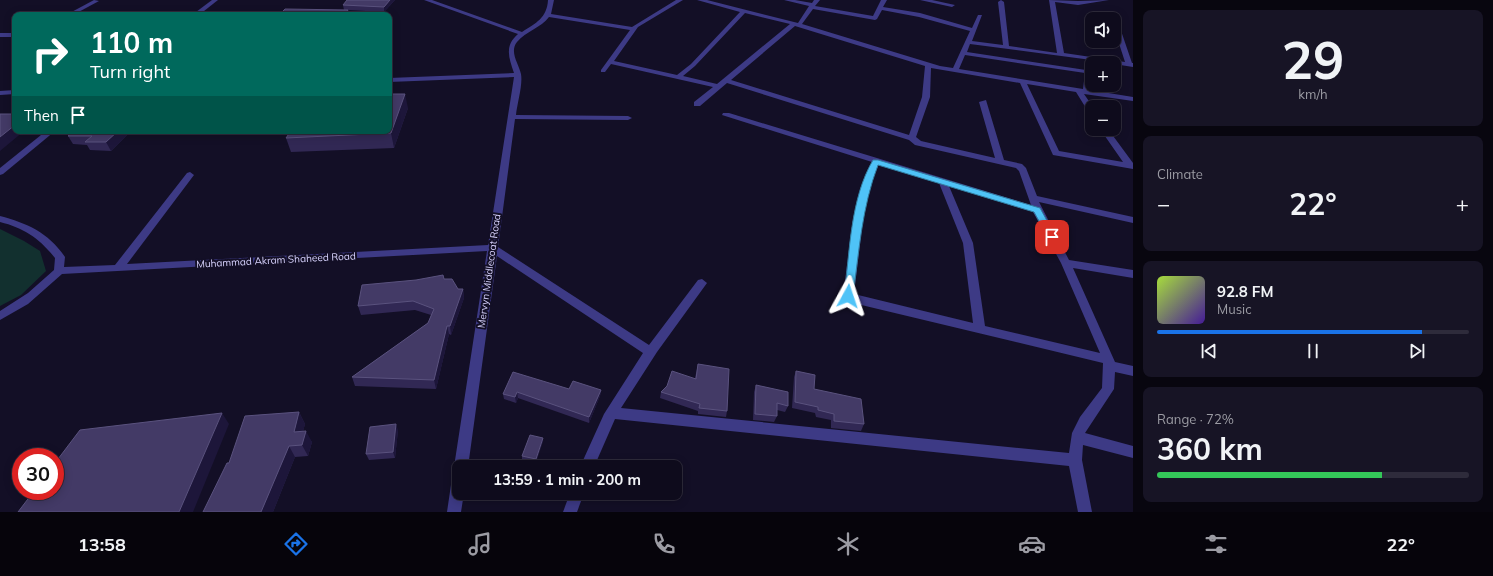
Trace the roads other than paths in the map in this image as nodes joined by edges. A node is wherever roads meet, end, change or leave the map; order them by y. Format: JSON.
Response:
{"nodes":[{"id":1,"x":215,"y":0,"type":"edge"},
{"id":2,"x":427,"y":0,"type":"edge"},
{"id":3,"x":551,"y":0,"type":"edge"},
{"id":4,"x":680,"y":0,"type":"edge"},
{"id":5,"x":704,"y":0,"type":"edge"},
{"id":6,"x":787,"y":0,"type":"edge"},
{"id":7,"x":817,"y":0,"type":"edge"},
{"id":8,"x":884,"y":0,"type":"edge"},
{"id":9,"x":923,"y":0,"type":"edge"},
{"id":10,"x":1053,"y":0,"type":"edge"},
{"id":11,"x":1106,"y":0,"type":"edge"},
{"id":12,"x":96,"y":1,"type":"edge"},
{"id":13,"x":1001,"y":2,"type":"dead end"},
{"id":14,"x":952,"y":5,"type":"dead end"},
{"id":15,"x":812,"y":6,"type":"junction"},
{"id":16,"x":880,"y":8,"type":"junction"},
{"id":17,"x":744,"y":11,"type":"junction"},
{"id":18,"x":75,"y":12,"type":"edge"},
{"id":19,"x":199,"y":12,"type":"edge"},
{"id":20,"x":548,"y":15,"type":"junction"},
{"id":21,"x":980,"y":16,"type":"dead end"},
{"id":22,"x":797,"y":24,"type":"junction"},
{"id":23,"x":633,"y":30,"type":"junction"},
{"id":24,"x":974,"y":30,"type":"junction"},
{"id":25,"x":523,"y":34,"type":"junction"},
{"id":26,"x":0,"y":35,"type":"edge"},
{"id":27,"x":12,"y":35,"type":"edge"},
{"id":28,"x":1121,"y":38,"type":"edge"},
{"id":29,"x":968,"y":42,"type":"junction"},
{"id":30,"x":1006,"y":48,"type":"junction"},
{"id":31,"x":963,"y":53,"type":"junction"},
{"id":32,"x":1061,"y":55,"type":"junction"},
{"id":33,"x":1085,"y":58,"type":"edge"},
{"id":34,"x":610,"y":62,"type":"junction"},
{"id":35,"x":1121,"y":64,"type":"edge"},
{"id":36,"x":928,"y":65,"type":"junction"},
{"id":37,"x":1131,"y":65,"type":"edge"},
{"id":38,"x":604,"y":71,"type":"dead end"},
{"id":39,"x":956,"y":71,"type":"junction"},
{"id":40,"x":1085,"y":71,"type":"edge"},
{"id":41,"x":518,"y":75,"type":"junction"},
{"id":42,"x":678,"y":77,"type":"junction"},
{"id":43,"x":392,"y":80,"type":"edge"},
{"id":44,"x":725,"y":80,"type":"junction"},
{"id":45,"x":1023,"y":82,"type":"junction"},
{"id":46,"x":1085,"y":83,"type":"edge"},
{"id":47,"x":718,"y":86,"type":"junction"},
{"id":48,"x":1082,"y":91,"type":"junction"},
{"id":49,"x":12,"y":92,"type":"edge"},
{"id":50,"x":0,"y":93,"type":"edge"},
{"id":51,"x":1133,"y":99,"type":"edge"},
{"id":52,"x":1087,"y":100,"type":"edge"},
{"id":53,"x":983,"y":102,"type":"dead end"},
{"id":54,"x":697,"y":104,"type":"dead end"},
{"id":55,"x":726,"y":115,"type":"dead end"},
{"id":56,"x":512,"y":117,"type":"junction"},
{"id":57,"x":628,"y":118,"type":"dead end"},
{"id":58,"x":47,"y":134,"type":"edge"},
{"id":59,"x":1109,"y":136,"type":"edge"},
{"id":60,"x":912,"y":138,"type":"junction"},
{"id":61,"x":876,"y":162,"type":"junction"},
{"id":62,"x":1000,"y":162,"type":"junction"},
{"id":63,"x":1131,"y":166,"type":"edge"},
{"id":64,"x":0,"y":172,"type":"edge"},
{"id":65,"x":190,"y":175,"type":"dead end"},
{"id":66,"x":944,"y":182,"type":"junction"},
{"id":67,"x":1033,"y":198,"type":"junction"},
{"id":68,"x":1037,"y":210,"type":"junction"},
{"id":69,"x":0,"y":220,"type":"edge"},
{"id":70,"x":1133,"y":220,"type":"edge"},
{"id":71,"x":492,"y":248,"type":"junction"},
{"id":72,"x":1066,"y":263,"type":"junction"},
{"id":73,"x":118,"y":268,"type":"junction"},
{"id":74,"x":59,"y":271,"type":"junction"},
{"id":75,"x":1133,"y":274,"type":"edge"},
{"id":76,"x":702,"y":283,"type":"dead end"},
{"id":77,"x":0,"y":316,"type":"edge"},
{"id":78,"x":980,"y":330,"type":"junction"},
{"id":79,"x":650,"y":352,"type":"junction"},
{"id":80,"x":1110,"y":363,"type":"junction"},
{"id":81,"x":1133,"y":371,"type":"edge"},
{"id":82,"x":612,"y":413,"type":"junction"},
{"id":83,"x":1077,"y":437,"type":"junction"},
{"id":84,"x":1133,"y":452,"type":"edge"},
{"id":85,"x":462,"y":460,"type":"edge"},
{"id":86,"x":590,"y":460,"type":"edge"},
{"id":87,"x":1075,"y":460,"type":"junction"},
{"id":88,"x":456,"y":500,"type":"edge"},
{"id":89,"x":574,"y":500,"type":"edge"},
{"id":90,"x":454,"y":512,"type":"edge"},
{"id":91,"x":570,"y":512,"type":"edge"},
{"id":92,"x":1085,"y":512,"type":"edge"}],
"edges":[{"from":1,"to":19,"type":"street"},
{"from":2,"to":25,"type":"street"},
{"from":3,"to":20,"type":"street"},
{"from":4,"to":23,"type":"street"},
{"from":5,"to":17,"type":"street"},
{"from":6,"to":15,"type":"street"},
{"from":7,"to":15,"type":"street"},
{"from":8,"to":16,"type":"street"},
{"from":9,"to":14,"type":"street"},
{"from":10,"to":11,"type":"street"},
{"from":10,"to":32,"type":"street"},
{"from":12,"to":18,"type":"street"},
{"from":13,"to":30,"type":"street"},
{"from":15,"to":16,"type":"street"},
{"from":15,"to":22,"type":"street"},
{"from":16,"to":24,"type":"street"},
{"from":17,"to":22,"type":"street"},
{"from":17,"to":42,"type":"street"},
{"from":20,"to":23,"type":"street"},
{"from":20,"to":25,"type":"street"},
{"from":21,"to":24,"type":"street"},
{"from":22,"to":36,"type":"street"},
{"from":22,"to":44,"type":"street"},
{"from":23,"to":34,"type":"street"},
{"from":24,"to":29,"type":"street"},
{"from":25,"to":41,"type":"street"},
{"from":26,"to":27,"type":"street"},
{"from":28,"to":37,"type":"street"},
{"from":29,"to":30,"type":"street"},
{"from":29,"to":31,"type":"street"},
{"from":30,"to":32,"type":"street"},
{"from":31,"to":39,"type":"street"},
{"from":31,"to":40,"type":"street"},
{"from":32,"to":33,"type":"street"},
{"from":34,"to":38,"type":"street"},
{"from":34,"to":42,"type":"street"},
{"from":35,"to":37,"type":"street"},
{"from":36,"to":39,"type":"street"},
{"from":36,"to":60,"type":"street"},
{"from":39,"to":45,"type":"street"},
{"from":41,"to":43,"type":"street"},
{"from":41,"to":56,"type":"street","name":"Mervyn Middlecoat Road"},
{"from":42,"to":47,"type":"street"},
{"from":44,"to":47,"type":"street"},
{"from":44,"to":60,"type":"street"},
{"from":45,"to":48,"type":"street"},
{"from":45,"to":63,"type":"street"},
{"from":46,"to":48,"type":"street"},
{"from":47,"to":54,"type":"street"},
{"from":48,"to":51,"type":"street"},
{"from":48,"to":52,"type":"street"},
{"from":49,"to":50,"type":"street"},
{"from":53,"to":62,"type":"street"},
{"from":55,"to":61,"type":"street"},
{"from":56,"to":57,"type":"street"},
{"from":56,"to":71,"type":"street","name":"Mervyn Middlecoat Road"},
{"from":58,"to":64,"type":"street"},
{"from":59,"to":63,"type":"street"},
{"from":60,"to":62,"type":"street"},
{"from":61,"to":66,"type":"street"},
{"from":61,"to":78,"type":"street"},
{"from":62,"to":67,"type":"street"},
{"from":65,"to":73,"type":"street"},
{"from":66,"to":68,"type":"street"},
{"from":66,"to":78,"type":"street"},
{"from":67,"to":68,"type":"street"},
{"from":67,"to":70,"type":"street"},
{"from":68,"to":72,"type":"street"},
{"from":69,"to":74,"type":"street"},
{"from":71,"to":73,"type":"street","name":"Muhammad Akram Shaheed Road"},
{"from":71,"to":79,"type":"street"},
{"from":71,"to":85,"type":"street","name":"Mervyn Middlecoat Road"},
{"from":72,"to":75,"type":"street"},
{"from":72,"to":80,"type":"street"},
{"from":73,"to":74,"type":"street","name":"Muhammad Akram Shaheed Road"},
{"from":74,"to":77,"type":"street"},
{"from":76,"to":79,"type":"street"},
{"from":78,"to":80,"type":"street"},
{"from":79,"to":82,"type":"street"},
{"from":80,"to":81,"type":"street"},
{"from":80,"to":83,"type":"street"},
{"from":82,"to":86,"type":"street"},
{"from":82,"to":87,"type":"street"},
{"from":83,"to":84,"type":"street"},
{"from":83,"to":87,"type":"street"},
{"from":87,"to":92,"type":"street"},
{"from":88,"to":90,"type":"street"},
{"from":89,"to":91,"type":"street"}]}
